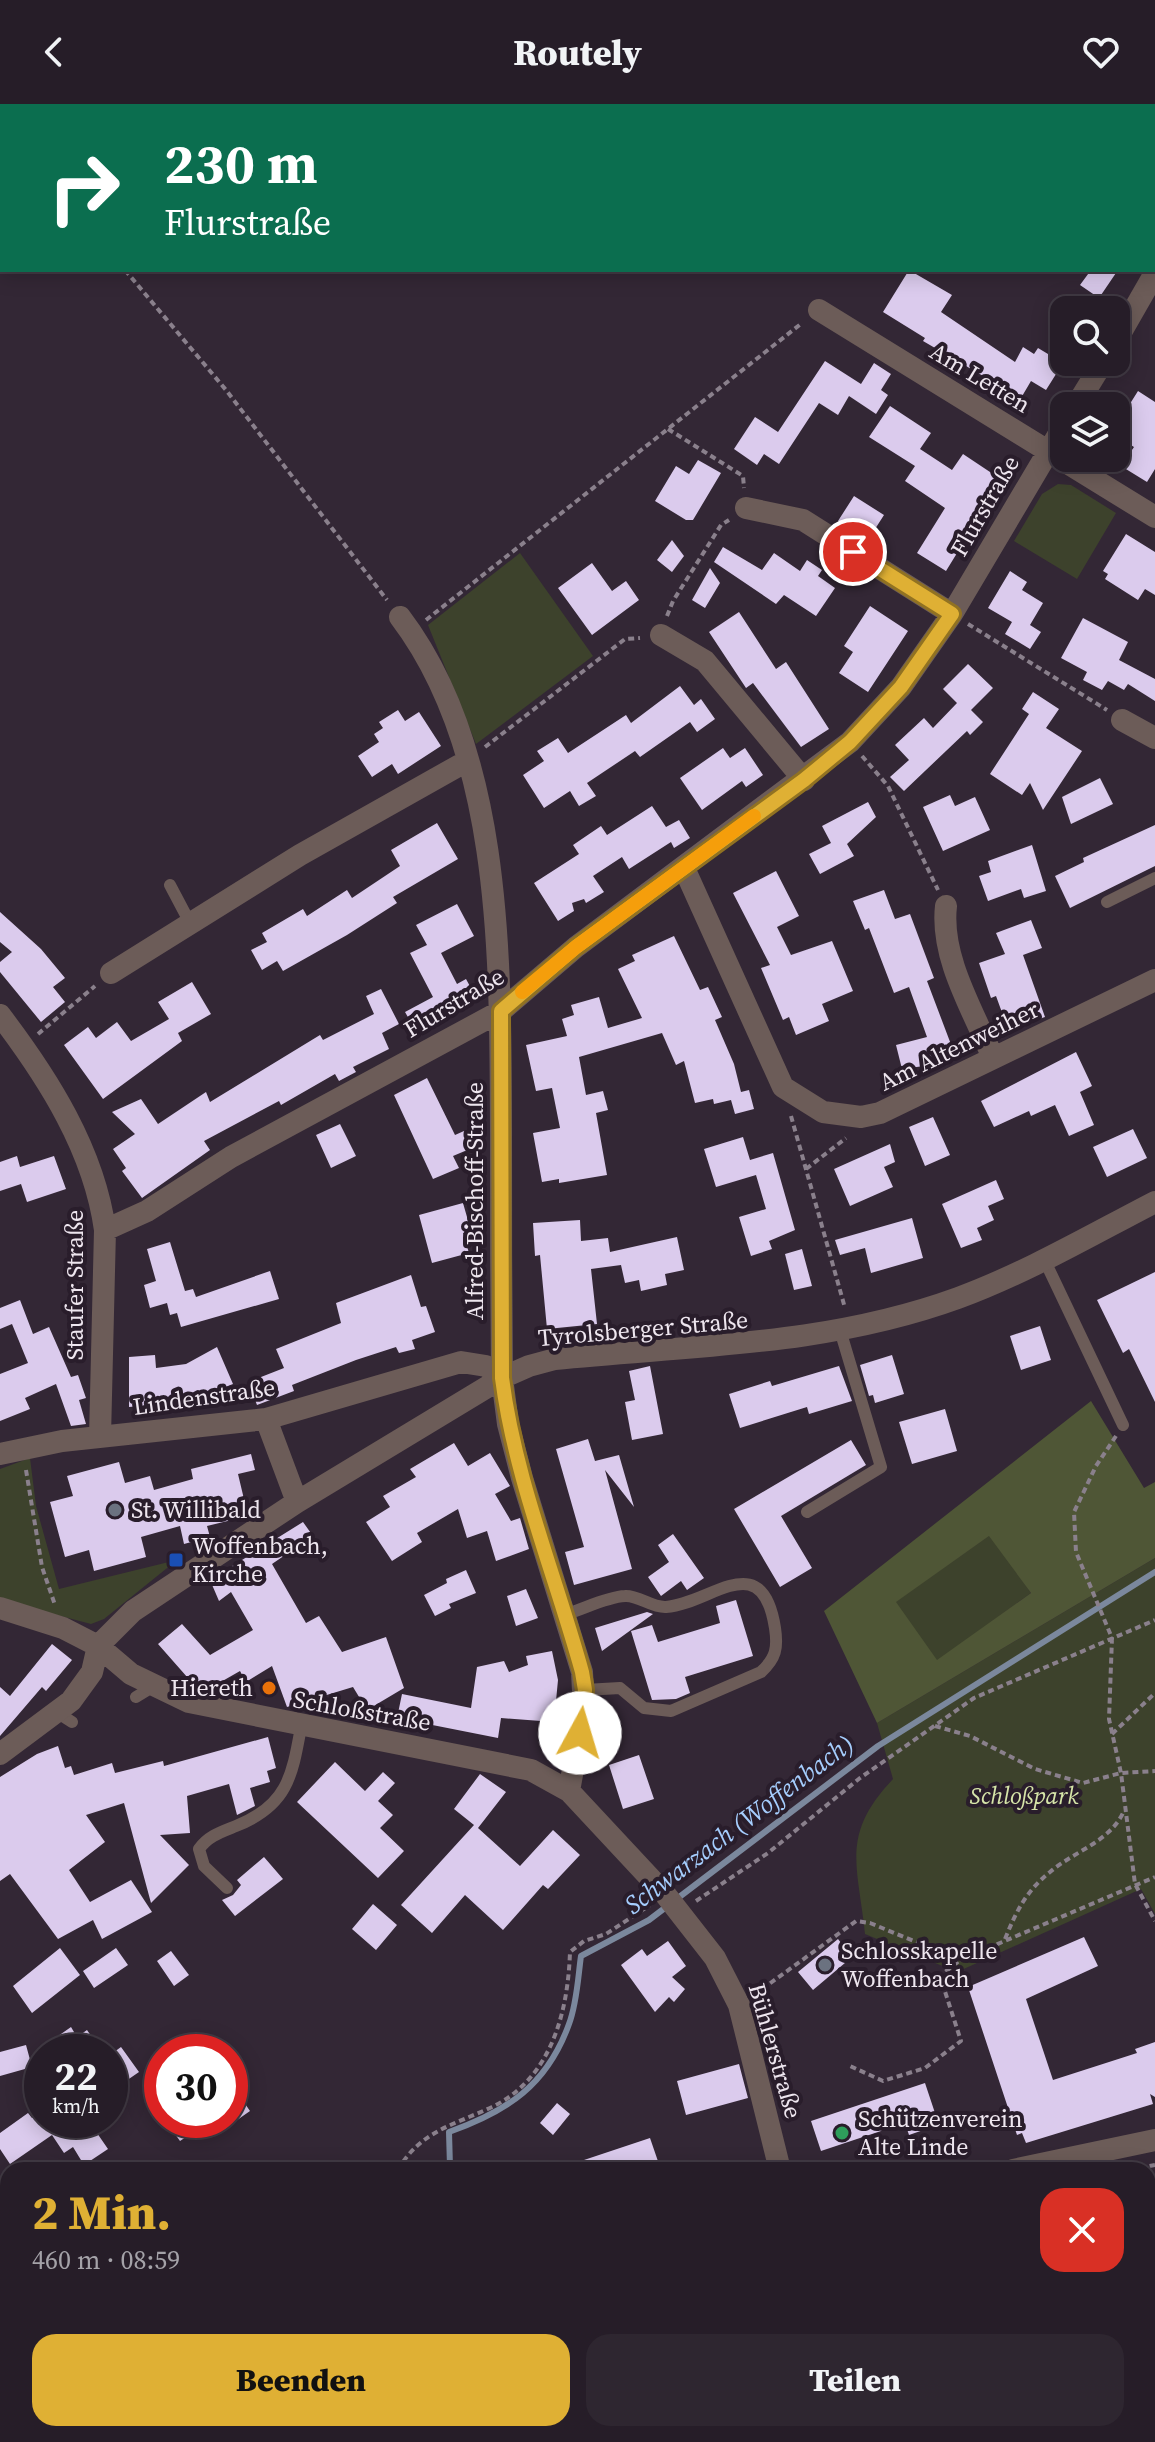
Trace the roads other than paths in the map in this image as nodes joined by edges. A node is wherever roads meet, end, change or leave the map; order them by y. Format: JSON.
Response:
{"nodes":[{"id":1,"x":1155,"y":273,"type":"edge"},
{"id":2,"x":819,"y":310,"type":"road end"},
{"id":3,"x":1130,"y":317,"type":"edge"},
{"id":4,"x":1050,"y":447,"type":"edge"},
{"id":5,"x":1048,"y":450,"type":"junction"},
{"id":6,"x":746,"y":508,"type":"road end"},
{"id":7,"x":1155,"y":517,"type":"edge"},
{"id":8,"x":952,"y":614,"type":"junction"},
{"id":9,"x":406,"y":624,"type":"road end"},
{"id":10,"x":661,"y":635,"type":"road end"},
{"id":11,"x":1122,"y":720,"type":"road end"},
{"id":12,"x":1155,"y":738,"type":"edge"},
{"id":13,"x":467,"y":761,"type":"junction"},
{"id":14,"x":804,"y":780,"type":"junction"},
{"id":15,"x":684,"y":868,"type":"junction"},
{"id":16,"x":1155,"y":878,"type":"edge"},
{"id":17,"x":170,"y":885,"type":"dead end"},
{"id":18,"x":1107,"y":902,"type":"dead end"},
{"id":19,"x":946,"y":906,"type":"road end"},
{"id":20,"x":189,"y":921,"type":"junction"},
{"id":21,"x":111,"y":973,"type":"road end"},
{"id":22,"x":1155,"y":980,"type":"edge"},
{"id":23,"x":501,"y":1011,"type":"junction"},
{"id":24,"x":0,"y":1015,"type":"edge"},
{"id":25,"x":993,"y":1058,"type":"junction"},
{"id":26,"x":1155,"y":1202,"type":"edge"},
{"id":27,"x":105,"y":1230,"type":"junction"},
{"id":28,"x":1044,"y":1259,"type":"junction"},
{"id":29,"x":839,"y":1317,"type":"junction"},
{"id":30,"x":502,"y":1378,"type":"junction"},
{"id":31,"x":266,"y":1419,"type":"junction"},
{"id":32,"x":1123,"y":1425,"type":"road end"},
{"id":33,"x":100,"y":1437,"type":"junction"},
{"id":34,"x":0,"y":1454,"type":"edge"},
{"id":35,"x":297,"y":1502,"type":"junction"},
{"id":36,"x":807,"y":1512,"type":"dead end"},
{"id":37,"x":0,"y":1608,"type":"edge"},
{"id":38,"x":566,"y":1614,"type":"junction"},
{"id":39,"x":98,"y":1646,"type":"junction"},
{"id":40,"x":585,"y":1690,"type":"junction"},
{"id":41,"x":301,"y":1727,"type":"junction"},
{"id":42,"x":0,"y":1754,"type":"edge"},
{"id":43,"x":569,"y":1791,"type":"junction"},
{"id":44,"x":227,"y":1888,"type":"dead end"},
{"id":45,"x":680,"y":1912,"type":"joint"},
{"id":46,"x":1155,"y":2140,"type":"edge"},
{"id":47,"x":778,"y":2162,"type":"edge"},
{"id":48,"x":1051,"y":2162,"type":"edge"}],
"edges":[{"from":1,"to":3,"type":"street"},
{"from":2,"to":5,"type":"street","name":"Am Letten"},
{"from":4,"to":5,"type":"street","name":"Flurstraße"},
{"from":5,"to":7,"type":"street","name":"Am Letten"},
{"from":5,"to":8,"type":"street","name":"Flurstraße"},
{"from":6,"to":8,"type":"street"},
{"from":8,"to":14,"type":"street","name":"Flurstraße"},
{"from":9,"to":13,"type":"street","name":"Alfred-Bischoff-Straße"},
{"from":10,"to":14,"type":"street"},
{"from":11,"to":12,"type":"street"},
{"from":13,"to":20,"type":"street"},
{"from":13,"to":23,"type":"street","name":"Alfred-Bischoff-Straße"},
{"from":14,"to":15,"type":"street","name":"Flurstraße"},
{"from":15,"to":23,"type":"street","name":"Flurstraße"},
{"from":15,"to":25,"type":"street","name":"Am Altenweiher"},
{"from":16,"to":18,"type":"lane"},
{"from":17,"to":20,"type":"lane"},
{"from":19,"to":25,"type":"street"},
{"from":20,"to":21,"type":"street"},
{"from":22,"to":25,"type":"street","name":"Am Altenweiher"},
{"from":23,"to":27,"type":"street","name":"Flurstraße"},
{"from":23,"to":30,"type":"street","name":"Alfred-Bischoff-Straße"},
{"from":24,"to":27,"type":"street","name":"Staufer Straße"},
{"from":26,"to":28,"type":"street","name":"Tyrolsberger Straße"},
{"from":27,"to":33,"type":"street","name":"Staufer Straße"},
{"from":28,"to":29,"type":"street","name":"Tyrolsberger Straße"},
{"from":28,"to":32,"type":"lane"},
{"from":29,"to":30,"type":"street","name":"Tyrolsberger Straße"},
{"from":29,"to":36,"type":"lane"},
{"from":30,"to":31,"type":"street","name":"Lindenstraße"},
{"from":30,"to":35,"type":"street","name":"Tyrolsberger Straße"},
{"from":30,"to":38,"type":"street","name":"Alfred-Bischoff-Straße"},
{"from":31,"to":33,"type":"street","name":"Lindenstraße"},
{"from":31,"to":35,"type":"street"},
{"from":33,"to":34,"type":"street","name":"Lindenstraße"},
{"from":35,"to":39,"type":"street","name":"Tyrolsberger Straße"},
{"from":37,"to":39,"type":"street","name":"Schloßstraße"},
{"from":38,"to":40,"type":"street","name":"Alfred-Bischoff-Straße"},
{"from":38,"to":40,"type":"lane"},
{"from":39,"to":41,"type":"street","name":"Schloßstraße"},
{"from":39,"to":42,"type":"street"},
{"from":40,"to":43,"type":"street","name":"Alfred-Bischoff-Straße"},
{"from":41,"to":43,"type":"street","name":"Schloßstraße"},
{"from":41,"to":44,"type":"lane"},
{"from":43,"to":45,"type":"street","name":"Schloßstraße"},
{"from":45,"to":47,"type":"street","name":"Bühlerstraße"},
{"from":46,"to":48,"type":"street"}]}
